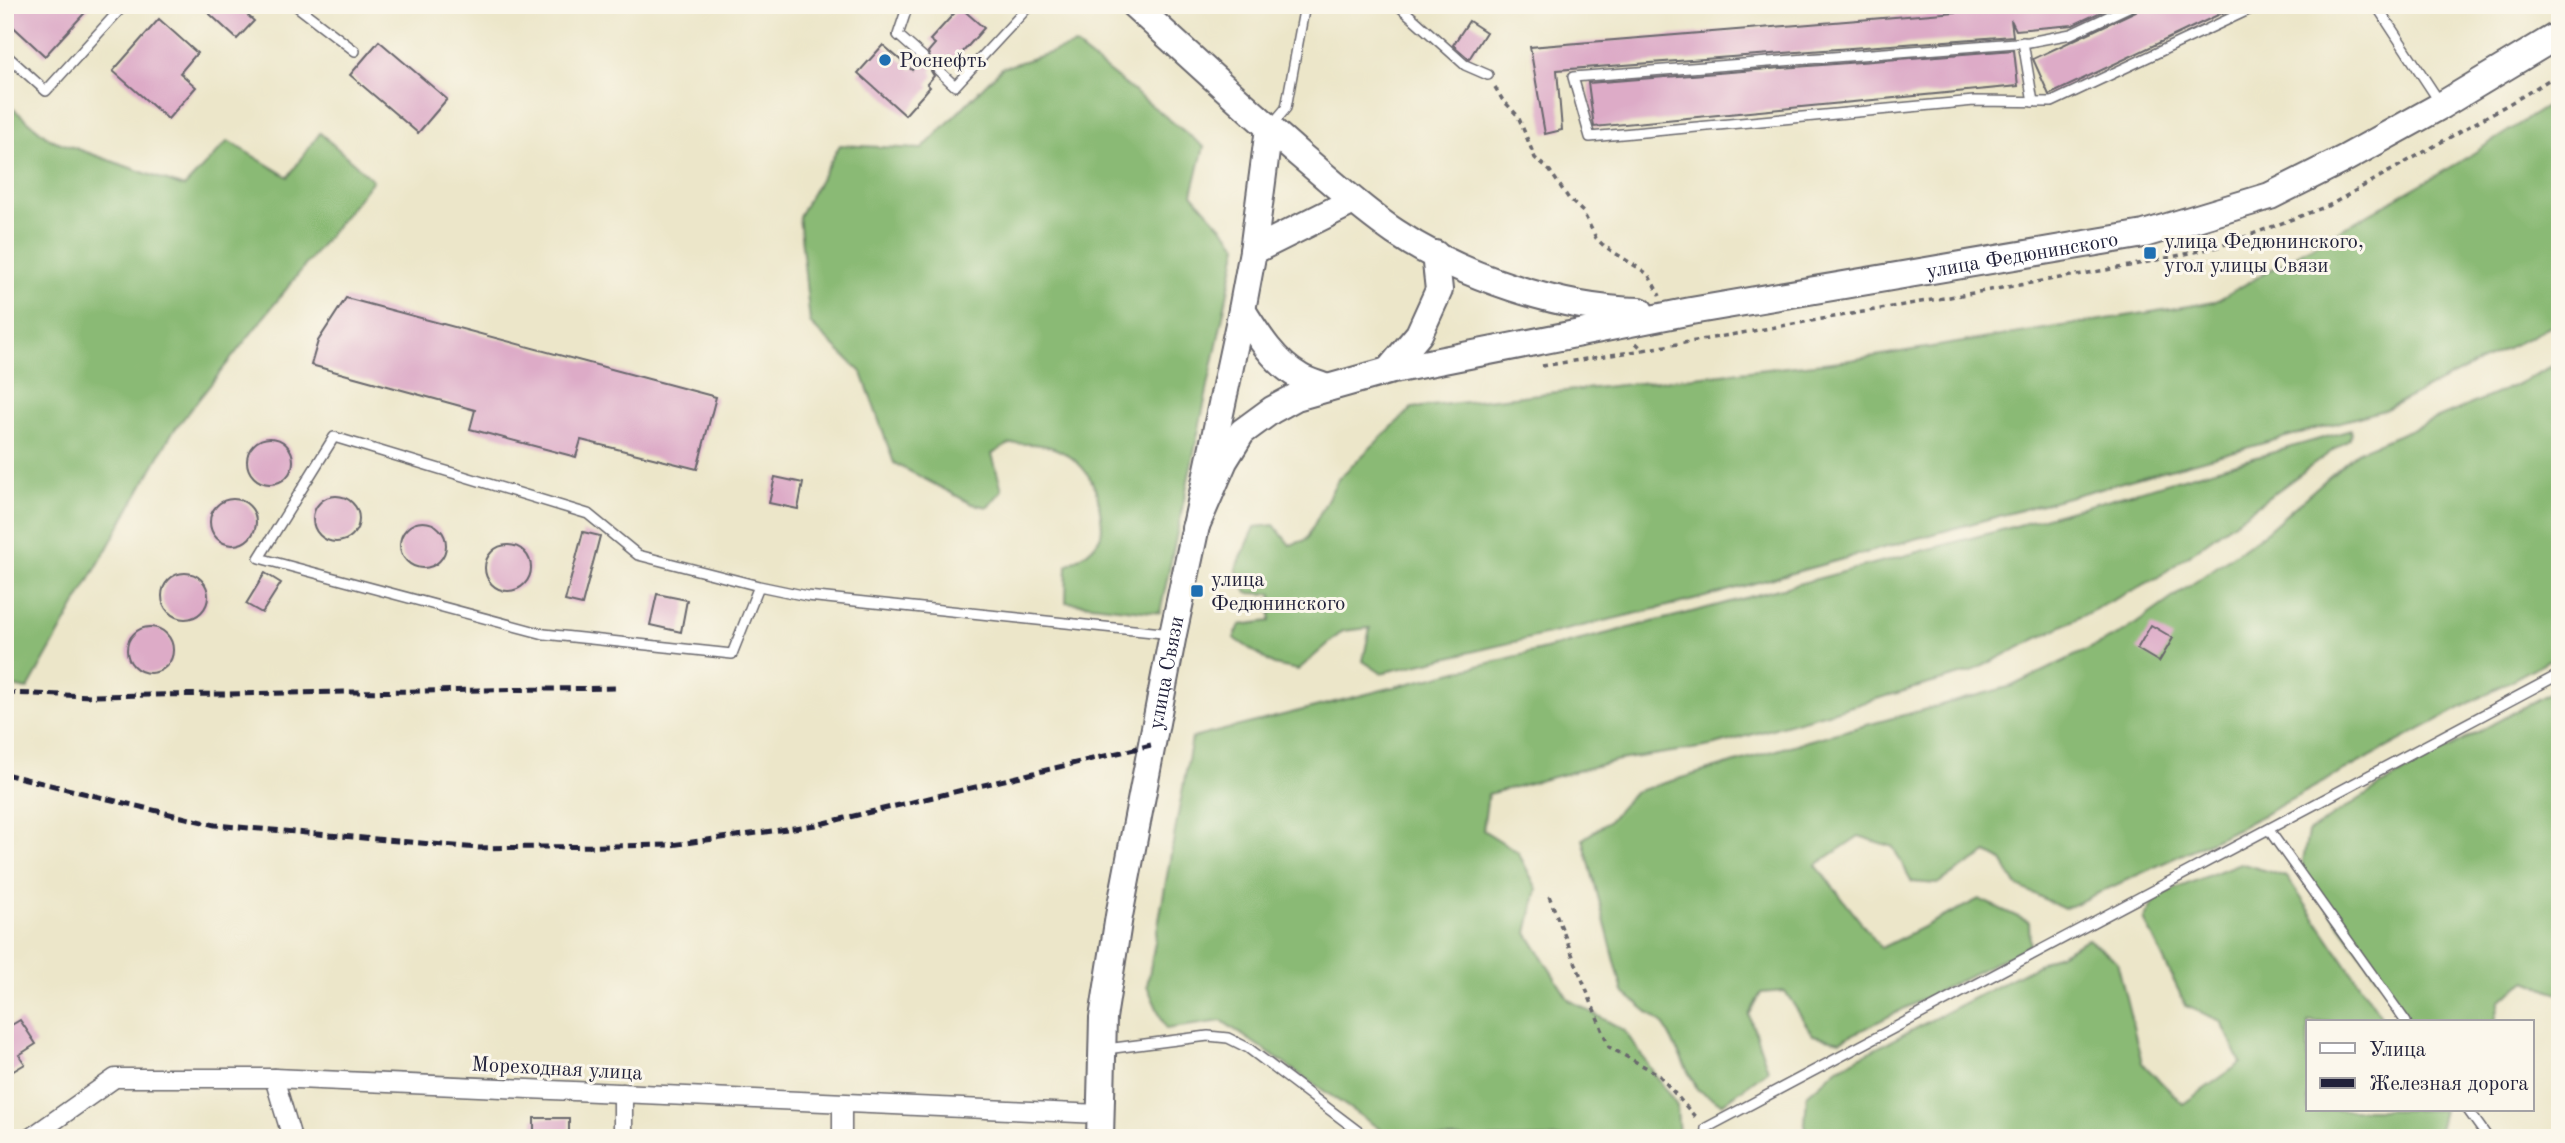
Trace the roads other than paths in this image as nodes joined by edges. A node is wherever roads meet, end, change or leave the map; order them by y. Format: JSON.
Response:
{"nodes":[{"id":1,"x":124,"y":5,"type":"edge"},
{"id":2,"x":295,"y":5,"type":"edge"},
{"id":3,"x":908,"y":5,"type":"edge"},
{"id":4,"x":1030,"y":5,"type":"edge"},
{"id":5,"x":1134,"y":5,"type":"edge"},
{"id":6,"x":1305,"y":5,"type":"edge"},
{"id":7,"x":1398,"y":5,"type":"edge"},
{"id":8,"x":2133,"y":5,"type":"edge"},
{"id":9,"x":2259,"y":5,"type":"edge"},
{"id":10,"x":2376,"y":5,"type":"edge"},
{"id":11,"x":2560,"y":34,"type":"edge"},
{"id":12,"x":2023,"y":42,"type":"junction"},
{"id":13,"x":355,"y":51,"type":"dead end"},
{"id":14,"x":5,"y":54,"type":"edge"},
{"id":15,"x":923,"y":57,"type":"dead end"},
{"id":16,"x":938,"y":71,"type":"dead end"},
{"id":17,"x":1489,"y":75,"type":"road end"},
{"id":18,"x":2033,"y":102,"type":"junction"},
{"id":19,"x":2442,"y":105,"type":"junction"},
{"id":20,"x":1269,"y":128,"type":"junction"},
{"id":21,"x":1353,"y":201,"type":"junction"},
{"id":22,"x":1253,"y":251,"type":"junction"},
{"id":23,"x":1434,"y":254,"type":"junction"},
{"id":24,"x":1242,"y":310,"type":"junction"},
{"id":25,"x":1691,"y":311,"type":"junction"},
{"id":26,"x":1388,"y":371,"type":"junction"},
{"id":27,"x":1327,"y":388,"type":"junction"},
{"id":28,"x":1195,"y":528,"type":"junction"},
{"id":29,"x":759,"y":586,"type":"junction"},
{"id":30,"x":1172,"y":634,"type":"junction"},
{"id":31,"x":2560,"y":674,"type":"edge"},
{"id":32,"x":2269,"y":830,"type":"junction"},
{"id":33,"x":2405,"y":1020,"type":"edge"},
{"id":34,"x":1101,"y":1050,"type":"junction"},
{"id":35,"x":274,"y":1078,"type":"junction"},
{"id":36,"x":623,"y":1093,"type":"junction"},
{"id":37,"x":842,"y":1104,"type":"junction"},
{"id":38,"x":2469,"y":1112,"type":"edge"},
{"id":39,"x":1100,"y":1126,"type":"edge"},
{"id":40,"x":1705,"y":1133,"type":"edge"},
{"id":41,"x":30,"y":1138,"type":"edge"},
{"id":42,"x":292,"y":1138,"type":"edge"},
{"id":43,"x":623,"y":1138,"type":"edge"},
{"id":44,"x":842,"y":1138,"type":"edge"},
{"id":45,"x":1367,"y":1138,"type":"edge"},
{"id":46,"x":2488,"y":1138,"type":"edge"}],
"edges":[{"from":1,"to":14,"type":"lane"},
{"from":2,"to":13,"type":"lane"},
{"from":3,"to":15,"type":"lane"},
{"from":4,"to":16,"type":"lane"},
{"from":5,"to":20,"type":"main road","name":"улица Федюнинского"},
{"from":6,"to":20,"type":"lane"},
{"from":7,"to":17,"type":"lane"},
{"from":8,"to":12,"type":"lane"},
{"from":9,"to":18,"type":"lane"},
{"from":10,"to":19,"type":"lane"},
{"from":11,"to":19,"type":"main road","name":"улица Федюнинского"},
{"from":12,"to":18,"type":"lane"},
{"from":12,"to":18,"type":"lane"},
{"from":19,"to":25,"type":"main road","name":"улица Федюнинского"},
{"from":20,"to":21,"type":"main road","name":"улица Федюнинского"},
{"from":20,"to":22,"type":"main road","name":"улица Связи"},
{"from":21,"to":22,"type":"main road"},
{"from":21,"to":23,"type":"main road","name":"улица Федюнинского"},
{"from":22,"to":24,"type":"main road","name":"улица Связи"},
{"from":23,"to":25,"type":"main road","name":"улица Федюнинского"},
{"from":23,"to":26,"type":"main road"},
{"from":24,"to":27,"type":"main road"},
{"from":24,"to":28,"type":"main road","name":"улица Связи"},
{"from":25,"to":26,"type":"main road","name":"улица Федюнинского"},
{"from":26,"to":27,"type":"main road","name":"улица Федюнинского"},
{"from":27,"to":28,"type":"main road","name":"улица Федюнинского"},
{"from":28,"to":30,"type":"main road","name":"улица Связи"},
{"from":29,"to":29,"type":"lane"},
{"from":29,"to":30,"type":"lane"},
{"from":30,"to":34,"type":"main road","name":"улица Связи"},
{"from":31,"to":32,"type":"lane"},
{"from":32,"to":33,"type":"lane"},
{"from":32,"to":40,"type":"lane"},
{"from":34,"to":39,"type":"main road","name":"улица Связи"},
{"from":34,"to":45,"type":"lane"},
{"from":35,"to":36,"type":"street","name":"Мореходная улица"},
{"from":35,"to":41,"type":"street","name":"Мореходная улица"},
{"from":35,"to":42,"type":"street"},
{"from":36,"to":37,"type":"street","name":"Мореходная улица"},
{"from":36,"to":43,"type":"street"},
{"from":37,"to":39,"type":"street","name":"Мореходная улица"},
{"from":37,"to":44,"type":"street"},
{"from":38,"to":46,"type":"lane"}]}
